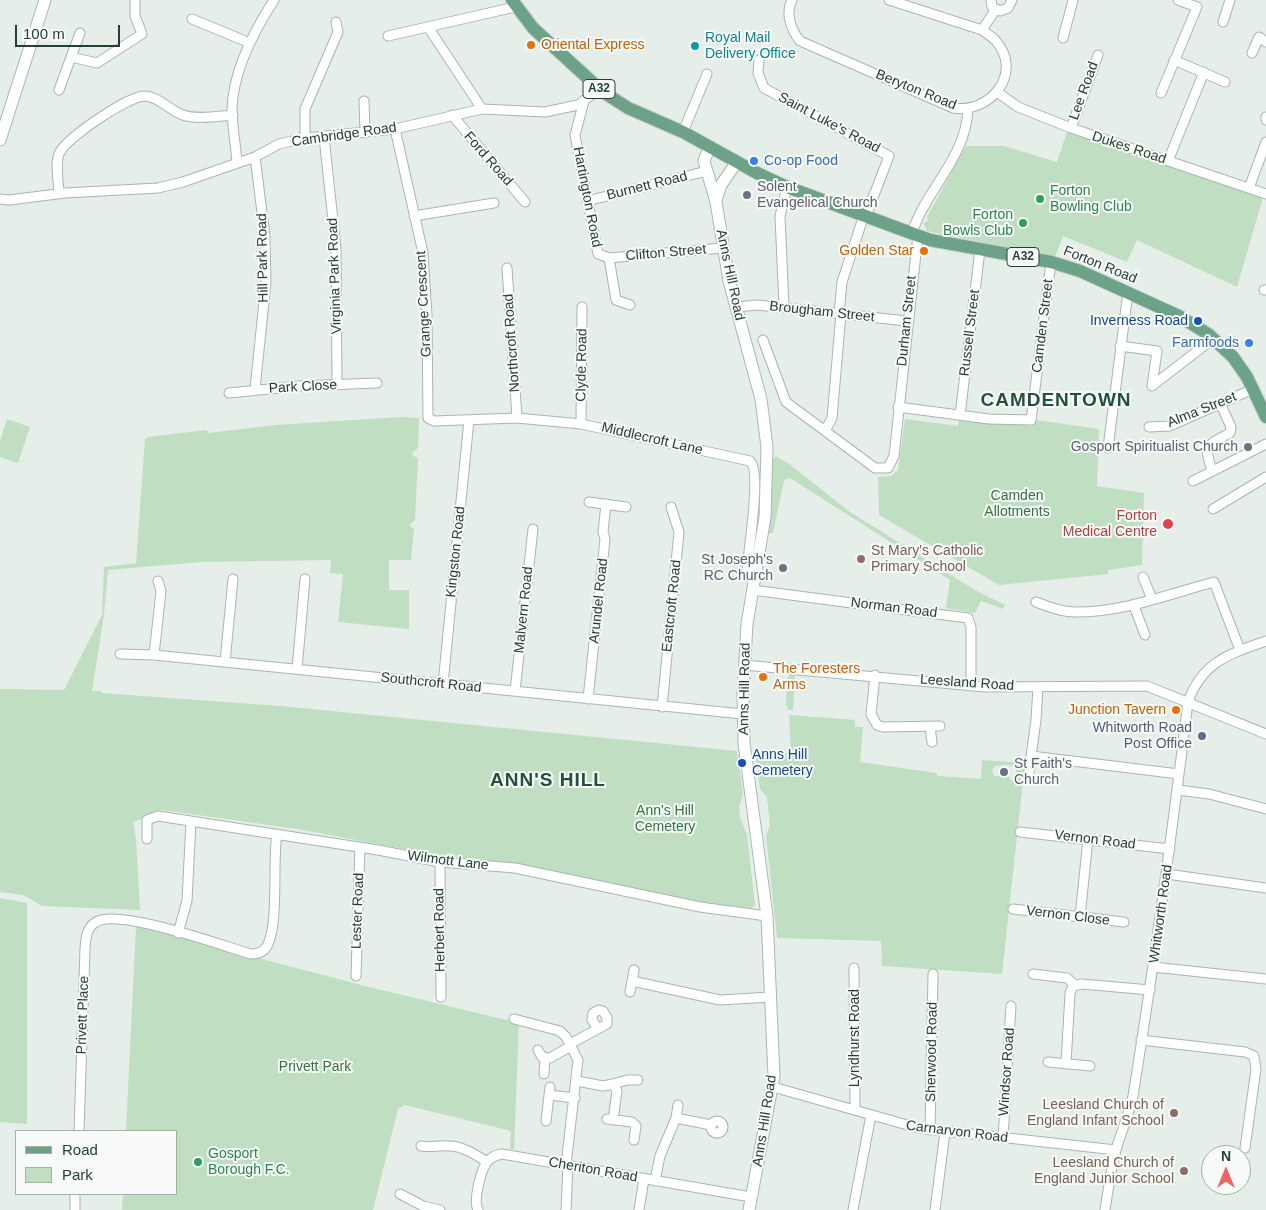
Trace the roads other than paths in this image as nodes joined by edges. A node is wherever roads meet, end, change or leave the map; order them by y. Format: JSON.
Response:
{"nodes":[{"id":1,"x":45,"y":0,"type":"edge"},
{"id":2,"x":136,"y":0,"type":"edge"},
{"id":3,"x":275,"y":0,"type":"edge"},
{"id":4,"x":283,"y":0,"type":"edge"},
{"id":5,"x":780,"y":0,"type":"edge"},
{"id":6,"x":891,"y":0,"type":"edge"},
{"id":7,"x":991,"y":0,"type":"edge"},
{"id":8,"x":1012,"y":0,"type":"edge"},
{"id":9,"x":1073,"y":0,"type":"edge"},
{"id":10,"x":1178,"y":0,"type":"edge"},
{"id":11,"x":1230,"y":0,"type":"edge"},
{"id":12,"x":791,"y":2,"type":"edge"},
{"id":13,"x":513,"y":3,"type":"edge"},
{"id":14,"x":996,"y":9,"type":"junction"},
{"id":15,"x":192,"y":19,"type":"dead end"},
{"id":16,"x":336,"y":22,"type":"dead end"},
{"id":17,"x":1223,"y":22,"type":"dead end"},
{"id":18,"x":428,"y":27,"type":"junction"},
{"id":19,"x":982,"y":30,"type":"junction"},
{"id":20,"x":80,"y":33,"type":"dead end"},
{"id":21,"x":388,"y":36,"type":"dead end"},
{"id":22,"x":1063,"y":38,"type":"dead end"},
{"id":23,"x":1266,"y":42,"type":"edge"},
{"id":24,"x":250,"y":43,"type":"junction"},
{"id":25,"x":1252,"y":53,"type":"dead end"},
{"id":26,"x":1098,"y":54,"type":"dead end"},
{"id":27,"x":71,"y":58,"type":"junction"},
{"id":28,"x":759,"y":60,"type":"dead end"},
{"id":29,"x":1174,"y":60,"type":"junction"},
{"id":30,"x":1204,"y":72,"type":"junction"},
{"id":31,"x":707,"y":74,"type":"dead end"},
{"id":32,"x":1225,"y":82,"type":"dead end"},
{"id":33,"x":599,"y":89,"type":"junction"},
{"id":34,"x":59,"y":90,"type":"dead end"},
{"id":35,"x":997,"y":92,"type":"junction"},
{"id":36,"x":1161,"y":93,"type":"dead end"},
{"id":37,"x":364,"y":101,"type":"dead end"},
{"id":38,"x":584,"y":101,"type":"junction"},
{"id":39,"x":968,"y":108,"type":"junction"},
{"id":40,"x":482,"y":109,"type":"junction"},
{"id":41,"x":233,"y":115,"type":"junction"},
{"id":42,"x":452,"y":115,"type":"junction"},
{"id":43,"x":1071,"y":128,"type":"junction"},
{"id":44,"x":395,"y":129,"type":"junction"},
{"id":45,"x":683,"y":132,"type":"junction"},
{"id":46,"x":365,"y":133,"type":"junction"},
{"id":47,"x":324,"y":137,"type":"junction"},
{"id":48,"x":305,"y":138,"type":"junction"},
{"id":49,"x":0,"y":140,"type":"edge"},
{"id":50,"x":1266,"y":142,"type":"edge"},
{"id":51,"x":709,"y":148,"type":"junction"},
{"id":52,"x":255,"y":157,"type":"junction"},
{"id":53,"x":1263,"y":158,"type":"edge"},
{"id":54,"x":1168,"y":161,"type":"junction"},
{"id":55,"x":237,"y":163,"type":"junction"},
{"id":56,"x":736,"y":163,"type":"junction"},
{"id":57,"x":707,"y":171,"type":"junction"},
{"id":58,"x":787,"y":186,"type":"junction"},
{"id":59,"x":1249,"y":188,"type":"junction"},
{"id":60,"x":59,"y":194,"type":"junction"},
{"id":61,"x":1266,"y":194,"type":"edge"},
{"id":62,"x":0,"y":199,"type":"edge"},
{"id":63,"x":586,"y":200,"type":"junction"},
{"id":64,"x":525,"y":202,"type":"dead end"},
{"id":65,"x":716,"y":202,"type":"junction"},
{"id":66,"x":494,"y":204,"type":"dead end"},
{"id":67,"x":414,"y":216,"type":"junction"},
{"id":68,"x":865,"y":216,"type":"junction"},
{"id":69,"x":915,"y":234,"type":"junction"},
{"id":70,"x":723,"y":248,"type":"junction"},
{"id":71,"x":980,"y":250,"type":"junction"},
{"id":72,"x":609,"y":258,"type":"junction"},
{"id":73,"x":1050,"y":262,"type":"junction"},
{"id":74,"x":507,"y":268,"type":"dead end"},
{"id":75,"x":1128,"y":292,"type":"junction"},
{"id":76,"x":630,"y":305,"type":"dead end"},
{"id":77,"x":582,"y":307,"type":"dead end"},
{"id":78,"x":736,"y":307,"type":"junction"},
{"id":79,"x":784,"y":308,"type":"junction"},
{"id":80,"x":840,"y":314,"type":"junction"},
{"id":81,"x":907,"y":321,"type":"junction"},
{"id":82,"x":1214,"y":338,"type":"junction"},
{"id":83,"x":763,"y":340,"type":"dead end"},
{"id":84,"x":1120,"y":346,"type":"junction"},
{"id":85,"x":377,"y":383,"type":"dead end"},
{"id":86,"x":337,"y":385,"type":"junction"},
{"id":87,"x":255,"y":389,"type":"junction"},
{"id":88,"x":1252,"y":389,"type":"junction"},
{"id":89,"x":229,"y":392,"type":"dead end"},
{"id":90,"x":1221,"y":405,"type":"junction"},
{"id":91,"x":898,"y":407,"type":"junction"},
{"id":92,"x":960,"y":415,"type":"junction"},
{"id":93,"x":1266,"y":417,"type":"edge"},
{"id":94,"x":517,"y":418,"type":"junction"},
{"id":95,"x":430,"y":420,"type":"joint"},
{"id":96,"x":469,"y":420,"type":"junction"},
{"id":97,"x":581,"y":424,"type":"junction"},
{"id":98,"x":1150,"y":427,"type":"dead end"},
{"id":99,"x":825,"y":430,"type":"junction"},
{"id":100,"x":1266,"y":444,"type":"edge"},
{"id":101,"x":1108,"y":448,"type":"dead end"},
{"id":102,"x":1212,"y":470,"type":"junction"},
{"id":103,"x":1266,"y":477,"type":"edge"},
{"id":104,"x":1193,"y":481,"type":"dead end"},
{"id":105,"x":589,"y":502,"type":"dead end"},
{"id":106,"x":606,"y":504,"type":"junction"},
{"id":107,"x":626,"y":507,"type":"dead end"},
{"id":108,"x":671,"y":507,"type":"dead end"},
{"id":109,"x":1213,"y":509,"type":"dead end"},
{"id":110,"x":533,"y":529,"type":"dead end"},
{"id":111,"x":755,"y":578,"type":"junction"},
{"id":112,"x":1143,"y":578,"type":"dead end"},
{"id":113,"x":233,"y":579,"type":"dead end"},
{"id":114,"x":306,"y":579,"type":"dead end"},
{"id":115,"x":158,"y":582,"type":"dead end"},
{"id":116,"x":752,"y":590,"type":"junction"},
{"id":117,"x":1152,"y":599,"type":"junction"},
{"id":118,"x":1036,"y":602,"type":"dead end"},
{"id":119,"x":1134,"y":606,"type":"junction"},
{"id":120,"x":1145,"y":636,"type":"dead end"},
{"id":121,"x":1266,"y":641,"type":"edge"},
{"id":122,"x":1240,"y":650,"type":"junction"},
{"id":123,"x":120,"y":654,"type":"dead end"},
{"id":124,"x":154,"y":655,"type":"junction"},
{"id":125,"x":225,"y":662,"type":"junction"},
{"id":126,"x":744,"y":665,"type":"junction"},
{"id":127,"x":296,"y":669,"type":"junction"},
{"id":128,"x":875,"y":675,"type":"junction"},
{"id":129,"x":442,"y":684,"type":"junction"},
{"id":130,"x":971,"y":686,"type":"junction"},
{"id":131,"x":1038,"y":687,"type":"junction"},
{"id":132,"x":515,"y":691,"type":"junction"},
{"id":133,"x":588,"y":699,"type":"junction"},
{"id":134,"x":1188,"y":702,"type":"junction"},
{"id":135,"x":662,"y":707,"type":"junction"},
{"id":136,"x":743,"y":714,"type":"junction"},
{"id":137,"x":1266,"y":734,"type":"edge"},
{"id":138,"x":932,"y":742,"type":"dead end"},
{"id":139,"x":1031,"y":756,"type":"junction"},
{"id":140,"x":1179,"y":774,"type":"junction"},
{"id":141,"x":1028,"y":779,"type":"dead end"},
{"id":142,"x":1178,"y":790,"type":"junction"},
{"id":143,"x":1266,"y":809,"type":"edge"},
{"id":144,"x":190,"y":821,"type":"junction"},
{"id":145,"x":1020,"y":832,"type":"dead end"},
{"id":146,"x":276,"y":834,"type":"junction"},
{"id":147,"x":147,"y":838,"type":"dead end"},
{"id":148,"x":1088,"y":839,"type":"junction"},
{"id":149,"x":360,"y":847,"type":"junction"},
{"id":150,"x":1170,"y":849,"type":"junction"},
{"id":151,"x":440,"y":862,"type":"junction"},
{"id":152,"x":1167,"y":874,"type":"junction"},
{"id":153,"x":1266,"y":888,"type":"edge"},
{"id":154,"x":1013,"y":909,"type":"dead end"},
{"id":155,"x":767,"y":916,"type":"junction"},
{"id":156,"x":1080,"y":917,"type":"junction"},
{"id":157,"x":1124,"y":922,"type":"dead end"},
{"id":158,"x":178,"y":933,"type":"junction"},
{"id":159,"x":1153,"y":967,"type":"junction"},
{"id":160,"x":854,"y":968,"type":"dead end"},
{"id":161,"x":634,"y":970,"type":"dead end"},
{"id":162,"x":934,"y":974,"type":"dead end"},
{"id":163,"x":1033,"y":974,"type":"dead end"},
{"id":164,"x":356,"y":976,"type":"dead end"},
{"id":165,"x":1266,"y":979,"type":"edge"},
{"id":166,"x":632,"y":981,"type":"junction"},
{"id":167,"x":1075,"y":985,"type":"junction"},
{"id":168,"x":1150,"y":990,"type":"junction"},
{"id":169,"x":630,"y":992,"type":"dead end"},
{"id":170,"x":441,"y":997,"type":"dead end"},
{"id":171,"x":771,"y":997,"type":"junction"},
{"id":172,"x":1011,"y":1006,"type":"dead end"},
{"id":173,"x":514,"y":1020,"type":"dead end"},
{"id":174,"x":598,"y":1029,"type":"dead end"},
{"id":175,"x":1141,"y":1040,"type":"junction"},
{"id":176,"x":571,"y":1045,"type":"junction"},
{"id":177,"x":538,"y":1050,"type":"dead end"},
{"id":178,"x":546,"y":1058,"type":"junction"},
{"id":179,"x":1048,"y":1062,"type":"dead end"},
{"id":180,"x":1066,"y":1064,"type":"junction"},
{"id":181,"x":1090,"y":1066,"type":"dead end"},
{"id":182,"x":544,"y":1074,"type":"dead end"},
{"id":183,"x":638,"y":1080,"type":"dead end"},
{"id":184,"x":576,"y":1081,"type":"junction"},
{"id":185,"x":613,"y":1084,"type":"junction"},
{"id":186,"x":773,"y":1087,"type":"junction"},
{"id":187,"x":574,"y":1098,"type":"junction"},
{"id":188,"x":678,"y":1105,"type":"dead end"},
{"id":189,"x":855,"y":1109,"type":"junction"},
{"id":190,"x":872,"y":1115,"type":"junction"},
{"id":191,"x":676,"y":1118,"type":"junction"},
{"id":192,"x":546,"y":1121,"type":"dead end"},
{"id":193,"x":711,"y":1125,"type":"dead end"},
{"id":194,"x":80,"y":1130,"type":"edge"},
{"id":195,"x":930,"y":1130,"type":"junction"},
{"id":196,"x":945,"y":1132,"type":"junction"},
{"id":197,"x":1003,"y":1138,"type":"junction"},
{"id":198,"x":634,"y":1140,"type":"dead end"},
{"id":199,"x":1245,"y":1145,"type":"edge"},
{"id":200,"x":1116,"y":1150,"type":"junction"},
{"id":201,"x":418,"y":1156,"type":"dead end"},
{"id":202,"x":487,"y":1162,"type":"junction"},
{"id":203,"x":567,"y":1165,"type":"junction"},
{"id":204,"x":644,"y":1179,"type":"junction"},
{"id":205,"x":655,"y":1181,"type":"junction"},
{"id":206,"x":400,"y":1194,"type":"dead end"},
{"id":207,"x":75,"y":1195,"type":"edge"},
{"id":208,"x":751,"y":1197,"type":"junction"},
{"id":209,"x":75,"y":1210,"type":"edge"},
{"id":210,"x":440,"y":1210,"type":"edge"},
{"id":211,"x":477,"y":1210,"type":"edge"},
{"id":212,"x":566,"y":1210,"type":"edge"},
{"id":213,"x":639,"y":1210,"type":"edge"},
{"id":214,"x":749,"y":1210,"type":"edge"},
{"id":215,"x":853,"y":1210,"type":"edge"},
{"id":216,"x":935,"y":1210,"type":"edge"},
{"id":217,"x":1105,"y":1210,"type":"edge"}],
"edges":[{"from":1,"to":49,"type":"street"},
{"from":2,"to":27,"type":"street"},
{"from":3,"to":4,"type":"street"},
{"from":3,"to":24,"type":"street"},
{"from":5,"to":12,"type":"street"},
{"from":6,"to":19,"type":"street"},
{"from":7,"to":14,"type":"street"},
{"from":8,"to":14,"type":"street"},
{"from":9,"to":22,"type":"street"},
{"from":10,"to":29,"type":"street"},
{"from":11,"to":17,"type":"street"},
{"from":12,"to":39,"type":"street","name":"Beryton Road"},
{"from":13,"to":18,"type":"street"},
{"from":13,"to":33,"type":"main road","number":"A32"},
{"from":14,"to":19,"type":"street"},
{"from":15,"to":24,"type":"street"},
{"from":16,"to":48,"type":"street"},
{"from":18,"to":21,"type":"street"},
{"from":18,"to":40,"type":"street"},
{"from":19,"to":35,"type":"street"},
{"from":20,"to":27,"type":"street"},
{"from":23,"to":25,"type":"street"},
{"from":24,"to":41,"type":"street"},
{"from":26,"to":43,"type":"street","name":"Lee Road"},
{"from":27,"to":34,"type":"street"},
{"from":28,"to":68,"type":"street","name":"Saint Luke's Road"},
{"from":29,"to":30,"type":"street"},
{"from":29,"to":36,"type":"street"},
{"from":30,"to":32,"type":"street"},
{"from":30,"to":54,"type":"street"},
{"from":31,"to":45,"type":"street"},
{"from":33,"to":38,"type":"street","name":"Cambridge Road"},
{"from":33,"to":45,"type":"main road","number":"A32"},
{"from":35,"to":39,"type":"street","name":"Beryton Road"},
{"from":35,"to":43,"type":"street","name":"Dukes Road"},
{"from":37,"to":46,"type":"street"},
{"from":38,"to":40,"type":"street","name":"Cambridge Road"},
{"from":38,"to":63,"type":"street","name":"Hartington Road"},
{"from":39,"to":69,"type":"street"},
{"from":40,"to":42,"type":"street","name":"Cambridge Road"},
{"from":41,"to":55,"type":"street"},
{"from":41,"to":60,"type":"street"},
{"from":42,"to":44,"type":"street","name":"Cambridge Road"},
{"from":42,"to":64,"type":"street","name":"Ford Road"},
{"from":43,"to":54,"type":"street","name":"Dukes Road"},
{"from":44,"to":46,"type":"street","name":"Cambridge Road"},
{"from":44,"to":67,"type":"street","name":"Grange Crescent"},
{"from":45,"to":51,"type":"main road","number":"A32"},
{"from":46,"to":47,"type":"street","name":"Cambridge Road"},
{"from":47,"to":48,"type":"street","name":"Cambridge Road"},
{"from":47,"to":86,"type":"street","name":"Virginia Park Road"},
{"from":48,"to":52,"type":"street","name":"Cambridge Road"},
{"from":50,"to":53,"type":"street"},
{"from":51,"to":56,"type":"main road","name":"Forton Road","number":"A32"},
{"from":51,"to":57,"type":"street","name":"Anns Hill Road"},
{"from":52,"to":55,"type":"street","name":"Cambridge Road"},
{"from":52,"to":87,"type":"street","name":"Hill Park Road"},
{"from":53,"to":59,"type":"street"},
{"from":54,"to":59,"type":"street","name":"Dukes Road"},
{"from":55,"to":60,"type":"street","name":"Cambridge Road"},
{"from":56,"to":58,"type":"main road","name":"Forton Road","number":"A32"},
{"from":56,"to":65,"type":"street"},
{"from":57,"to":63,"type":"street","name":"Burnett Road"},
{"from":57,"to":65,"type":"street","name":"Anns Hill Road"},
{"from":58,"to":68,"type":"main road","name":"Forton Road","number":"A32"},
{"from":58,"to":79,"type":"street"},
{"from":59,"to":61,"type":"street","name":"Dukes Road"},
{"from":60,"to":62,"type":"street","name":"Cambridge Road"},
{"from":63,"to":72,"type":"street","name":"Hartington Road"},
{"from":65,"to":70,"type":"street","name":"Anns Hill Road"},
{"from":66,"to":67,"type":"street"},
{"from":67,"to":95,"type":"street","name":"Grange Crescent"},
{"from":68,"to":69,"type":"main road","name":"Forton Road","number":"A32"},
{"from":68,"to":80,"type":"street"},
{"from":69,"to":71,"type":"main road","name":"Forton Road","number":"A32"},
{"from":69,"to":81,"type":"street","name":"Durham Street"},
{"from":70,"to":72,"type":"street","name":"Clifton Street"},
{"from":70,"to":78,"type":"street","name":"Anns Hill Road"},
{"from":71,"to":73,"type":"main road","name":"Forton Road","number":"A32"},
{"from":71,"to":92,"type":"street","name":"Russell Street"},
{"from":72,"to":76,"type":"street"},
{"from":73,"to":75,"type":"main road","name":"Forton Road","number":"A32"},
{"from":73,"to":92,"type":"street","name":"Camden Street"},
{"from":74,"to":94,"type":"street","name":"Northcroft Road"},
{"from":75,"to":82,"type":"main road","name":"Forton Road","number":"A32"},
{"from":75,"to":84,"type":"street"},
{"from":77,"to":97,"type":"street","name":"Clyde Road"},
{"from":78,"to":79,"type":"street","name":"Brougham Street"},
{"from":78,"to":111,"type":"street","name":"Anns Hill Road"},
{"from":79,"to":80,"type":"street","name":"Brougham Street"},
{"from":80,"to":81,"type":"street","name":"Brougham Street"},
{"from":80,"to":99,"type":"street"},
{"from":81,"to":91,"type":"street","name":"Durham Street"},
{"from":82,"to":84,"type":"street"},
{"from":82,"to":88,"type":"main road","name":"Forton Road","number":"A32"},
{"from":83,"to":99,"type":"street"},
{"from":84,"to":101,"type":"street"},
{"from":85,"to":86,"type":"street","name":"Park Close"},
{"from":86,"to":87,"type":"street","name":"Park Close"},
{"from":87,"to":89,"type":"street","name":"Park Close"},
{"from":88,"to":90,"type":"street","name":"Alma Street"},
{"from":88,"to":93,"type":"main road","name":"Forton Road","number":"A32"},
{"from":90,"to":98,"type":"street","name":"Alma Street"},
{"from":90,"to":102,"type":"street"},
{"from":91,"to":92,"type":"street"},
{"from":91,"to":99,"type":"street","name":"Durham Street"},
{"from":94,"to":96,"type":"street","name":"Middlecroft Lane"},
{"from":94,"to":97,"type":"street","name":"Middlecroft Lane"},
{"from":95,"to":96,"type":"street","name":"Middlecroft Lane"},
{"from":96,"to":129,"type":"street","name":"Kingston Road"},
{"from":97,"to":111,"type":"street","name":"Middlecroft Lane"},
{"from":100,"to":102,"type":"street"},
{"from":102,"to":104,"type":"street"},
{"from":103,"to":109,"type":"street"},
{"from":105,"to":106,"type":"street"},
{"from":106,"to":107,"type":"street"},
{"from":106,"to":133,"type":"street","name":"Arundel Road"},
{"from":108,"to":135,"type":"street","name":"Eastcroft Road"},
{"from":110,"to":132,"type":"street","name":"Malvern Road"},
{"from":111,"to":116,"type":"street","name":"Anns Hill Road"},
{"from":112,"to":117,"type":"street"},
{"from":113,"to":125,"type":"street"},
{"from":114,"to":127,"type":"street"},
{"from":115,"to":124,"type":"street"},
{"from":116,"to":126,"type":"street","name":"Anns Hill Road"},
{"from":116,"to":130,"type":"street","name":"Norman Road"},
{"from":117,"to":119,"type":"street"},
{"from":117,"to":122,"type":"street"},
{"from":118,"to":119,"type":"street"},
{"from":119,"to":120,"type":"street"},
{"from":121,"to":122,"type":"street","name":"Whitworth Road"},
{"from":122,"to":134,"type":"street","name":"Whitworth Road"},
{"from":123,"to":124,"type":"street","name":"Southcroft Road"},
{"from":124,"to":125,"type":"street","name":"Southcroft Road"},
{"from":125,"to":127,"type":"street","name":"Southcroft Road"},
{"from":126,"to":128,"type":"street","name":"Leesland Road"},
{"from":126,"to":136,"type":"street","name":"Anns Hill Road"},
{"from":127,"to":129,"type":"street","name":"Southcroft Road"},
{"from":128,"to":130,"type":"street","name":"Leesland Road"},
{"from":128,"to":138,"type":"street"},
{"from":129,"to":132,"type":"street","name":"Southcroft Road"},
{"from":130,"to":131,"type":"street","name":"Leesland Road"},
{"from":131,"to":134,"type":"street","name":"Leesland Road"},
{"from":131,"to":139,"type":"street"},
{"from":132,"to":133,"type":"street","name":"Southcroft Road"},
{"from":133,"to":135,"type":"street","name":"Southcroft Road"},
{"from":134,"to":137,"type":"street","name":"Leesland Road"},
{"from":134,"to":140,"type":"street","name":"Whitworth Road"},
{"from":135,"to":136,"type":"street","name":"Southcroft Road"},
{"from":136,"to":155,"type":"street","name":"Anns Hill Road"},
{"from":139,"to":140,"type":"street"},
{"from":139,"to":141,"type":"street"},
{"from":140,"to":142,"type":"street","name":"Whitworth Road"},
{"from":142,"to":143,"type":"street"},
{"from":142,"to":150,"type":"street","name":"Whitworth Road"},
{"from":144,"to":146,"type":"street","name":"Wilmott Lane"},
{"from":144,"to":147,"type":"street","name":"Wilmott Lane"},
{"from":144,"to":158,"type":"street"},
{"from":145,"to":148,"type":"street","name":"Vernon Road"},
{"from":146,"to":149,"type":"street","name":"Wilmott Lane"},
{"from":146,"to":158,"type":"street"},
{"from":148,"to":150,"type":"street","name":"Vernon Road"},
{"from":148,"to":156,"type":"street"},
{"from":149,"to":151,"type":"street","name":"Wilmott Lane"},
{"from":149,"to":164,"type":"street","name":"Lester Road"},
{"from":150,"to":152,"type":"street","name":"Whitworth Road"},
{"from":151,"to":155,"type":"street","name":"Wilmott Lane"},
{"from":151,"to":170,"type":"street","name":"Herbert Road"},
{"from":152,"to":153,"type":"street"},
{"from":152,"to":159,"type":"street","name":"Whitworth Road"},
{"from":154,"to":156,"type":"street","name":"Vernon Close"},
{"from":155,"to":171,"type":"street","name":"Anns Hill Road"},
{"from":156,"to":157,"type":"street","name":"Vernon Close"},
{"from":158,"to":194,"type":"street","name":"Privett Place"},
{"from":159,"to":165,"type":"street"},
{"from":159,"to":168,"type":"street","name":"Whitworth Road"},
{"from":160,"to":189,"type":"street","name":"Lyndhurst Road"},
{"from":161,"to":166,"type":"street"},
{"from":162,"to":195,"type":"street","name":"Sherwood Road"},
{"from":163,"to":167,"type":"street"},
{"from":166,"to":169,"type":"street"},
{"from":166,"to":171,"type":"street"},
{"from":167,"to":168,"type":"street"},
{"from":167,"to":180,"type":"street"},
{"from":168,"to":175,"type":"street","name":"Whitworth Road"},
{"from":171,"to":186,"type":"street","name":"Anns Hill Road"},
{"from":172,"to":197,"type":"street","name":"Windsor Road"},
{"from":173,"to":176,"type":"street"},
{"from":174,"to":176,"type":"street"},
{"from":175,"to":199,"type":"street"},
{"from":175,"to":200,"type":"street","name":"Whitworth Road"},
{"from":176,"to":178,"type":"street"},
{"from":176,"to":184,"type":"street"},
{"from":177,"to":178,"type":"street"},
{"from":178,"to":182,"type":"street"},
{"from":179,"to":180,"type":"street"},
{"from":180,"to":181,"type":"street"},
{"from":183,"to":185,"type":"street"},
{"from":184,"to":185,"type":"street"},
{"from":184,"to":187,"type":"street"},
{"from":185,"to":198,"type":"street"},
{"from":186,"to":189,"type":"street","name":"Carnarvon Road"},
{"from":186,"to":208,"type":"street","name":"Anns Hill Road"},
{"from":187,"to":192,"type":"street"},
{"from":187,"to":203,"type":"street"},
{"from":188,"to":191,"type":"street"},
{"from":189,"to":190,"type":"street","name":"Carnarvon Road"},
{"from":190,"to":195,"type":"street","name":"Carnarvon Road"},
{"from":190,"to":215,"type":"street"},
{"from":191,"to":193,"type":"street"},
{"from":191,"to":205,"type":"street"},
{"from":195,"to":196,"type":"street","name":"Carnarvon Road"},
{"from":196,"to":197,"type":"street","name":"Carnarvon Road"},
{"from":196,"to":216,"type":"street"},
{"from":197,"to":200,"type":"street","name":"Carnarvon Road"},
{"from":200,"to":217,"type":"street","name":"Whitworth Road"},
{"from":201,"to":202,"type":"street"},
{"from":202,"to":203,"type":"street","name":"Cheriton Road"},
{"from":202,"to":211,"type":"street"},
{"from":203,"to":204,"type":"street","name":"Cheriton Road"},
{"from":203,"to":212,"type":"street"},
{"from":204,"to":205,"type":"street","name":"Cheriton Road"},
{"from":204,"to":213,"type":"street"},
{"from":205,"to":208,"type":"street","name":"Cheriton Road"},
{"from":206,"to":210,"type":"street"},
{"from":207,"to":209,"type":"street"},
{"from":208,"to":214,"type":"street","name":"Anns Hill Road"}]}
